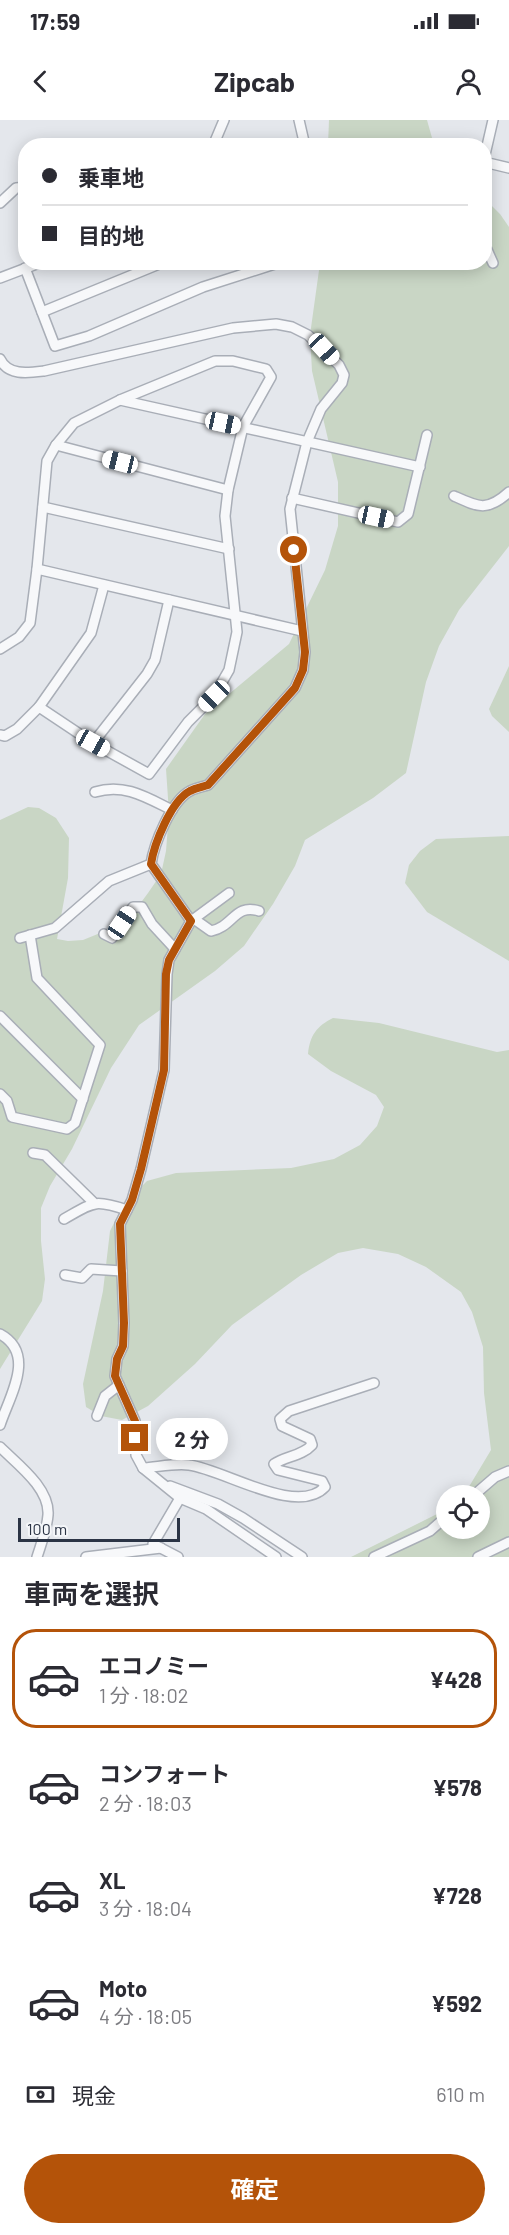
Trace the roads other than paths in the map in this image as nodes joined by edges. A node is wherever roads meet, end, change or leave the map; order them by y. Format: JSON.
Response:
{"nodes":[{"id":1,"x":224,"y":120,"type":"edge"},
{"id":2,"x":299,"y":120,"type":"edge"},
{"id":3,"x":493,"y":120,"type":"edge"},
{"id":4,"x":216,"y":138,"type":"edge"},
{"id":5,"x":303,"y":138,"type":"edge"},
{"id":6,"x":489,"y":138,"type":"edge"},
{"id":7,"x":492,"y":163,"type":"edge"},
{"id":8,"x":509,"y":168,"type":"edge"},
{"id":9,"x":18,"y":188,"type":"edge"},
{"id":10,"x":0,"y":203,"type":"edge"},
{"id":11,"x":20,"y":270,"type":"edge"},
{"id":12,"x":26,"y":270,"type":"edge"},
{"id":13,"x":144,"y":270,"type":"edge"},
{"id":14,"x":256,"y":270,"type":"edge"},
{"id":15,"x":0,"y":279,"type":"edge"},
{"id":16,"x":42,"y":312,"type":"junction"},
{"id":17,"x":0,"y":359,"type":"edge"},
{"id":18,"x":120,"y":400,"type":"junction"},
{"id":19,"x":243,"y":427,"type":"junction"},
{"id":20,"x":427,"y":435,"type":"dead end"},
{"id":21,"x":307,"y":442,"type":"junction"},
{"id":22,"x":56,"y":445,"type":"junction"},
{"id":23,"x":420,"y":467,"type":"junction"},
{"id":24,"x":228,"y":490,"type":"junction"},
{"id":25,"x":509,"y":492,"type":"edge"},
{"id":26,"x":454,"y":496,"type":"dead end"},
{"id":27,"x":292,"y":498,"type":"junction"},
{"id":28,"x":43,"y":507,"type":"junction"},
{"id":29,"x":229,"y":549,"type":"junction"},
{"id":30,"x":38,"y":569,"type":"junction"},
{"id":31,"x":104,"y":585,"type":"junction"},
{"id":32,"x":169,"y":600,"type":"junction"},
{"id":33,"x":235,"y":615,"type":"junction"},
{"id":34,"x":302,"y":631,"type":"junction"},
{"id":35,"x":0,"y":649,"type":"edge"},
{"id":36,"x":39,"y":706,"type":"junction"},
{"id":37,"x":0,"y":735,"type":"edge"},
{"id":38,"x":93,"y":743,"type":"junction"},
{"id":39,"x":95,"y":792,"type":"dead end"},
{"id":40,"x":172,"y":810,"type":"junction"},
{"id":41,"x":151,"y":864,"type":"junction"},
{"id":42,"x":230,"y":893,"type":"dead end"},
{"id":43,"x":258,"y":911,"type":"dead end"},
{"id":44,"x":193,"y":920,"type":"junction"},
{"id":45,"x":112,"y":939,"type":"dead end"},
{"id":46,"x":175,"y":949,"type":"junction"},
{"id":47,"x":0,"y":1016,"type":"edge"},
{"id":48,"x":0,"y":1094,"type":"edge"},
{"id":49,"x":83,"y":1099,"type":"junction"},
{"id":50,"x":33,"y":1153,"type":"dead end"},
{"id":51,"x":93,"y":1202,"type":"junction"},
{"id":52,"x":127,"y":1210,"type":"junction"},
{"id":53,"x":64,"y":1219,"type":"dead end"},
{"id":54,"x":122,"y":1271,"type":"junction"},
{"id":55,"x":65,"y":1275,"type":"dead end"},
{"id":56,"x":0,"y":1334,"type":"edge"},
{"id":57,"x":374,"y":1383,"type":"dead end"},
{"id":58,"x":118,"y":1385,"type":"junction"},
{"id":59,"x":97,"y":1416,"type":"dead end"},
{"id":60,"x":0,"y":1425,"type":"edge"},
{"id":61,"x":0,"y":1447,"type":"edge"},
{"id":62,"x":143,"y":1468,"type":"junction"},
{"id":63,"x":509,"y":1471,"type":"edge"},
{"id":64,"x":163,"y":1483,"type":"junction"},
{"id":65,"x":486,"y":1485,"type":"edge"},
{"id":66,"x":180,"y":1498,"type":"junction"},
{"id":67,"x":436,"y":1526,"type":"edge"},
{"id":68,"x":509,"y":1542,"type":"edge"},
{"id":69,"x":161,"y":1548,"type":"junction"},
{"id":70,"x":119,"y":1555,"type":"edge"},
{"id":71,"x":173,"y":1556,"type":"edge"},
{"id":72,"x":37,"y":1557,"type":"edge"},
{"id":73,"x":86,"y":1557,"type":"edge"},
{"id":74,"x":276,"y":1557,"type":"edge"},
{"id":75,"x":302,"y":1557,"type":"edge"},
{"id":76,"x":374,"y":1557,"type":"edge"},
{"id":77,"x":478,"y":1557,"type":"edge"}],
"edges":[{"from":1,"to":4,"type":"street"},
{"from":2,"to":5,"type":"street"},
{"from":3,"to":6,"type":"street"},
{"from":7,"to":8,"type":"street"},
{"from":9,"to":10,"type":"street"},
{"from":11,"to":15,"type":"street"},
{"from":12,"to":16,"type":"street"},
{"from":13,"to":16,"type":"street"},
{"from":14,"to":16,"type":"street"},
{"from":17,"to":21,"type":"street"},
{"from":18,"to":19,"type":"street"},
{"from":18,"to":19,"type":"street"},
{"from":18,"to":22,"type":"street"},
{"from":19,"to":21,"type":"street"},
{"from":19,"to":24,"type":"street"},
{"from":20,"to":23,"type":"street"},
{"from":21,"to":23,"type":"street"},
{"from":21,"to":27,"type":"street"},
{"from":22,"to":24,"type":"street"},
{"from":22,"to":28,"type":"street"},
{"from":23,"to":27,"type":"street"},
{"from":24,"to":29,"type":"street"},
{"from":25,"to":26,"type":"street"},
{"from":27,"to":34,"type":"street"},
{"from":28,"to":29,"type":"street"},
{"from":28,"to":30,"type":"street"},
{"from":29,"to":33,"type":"street"},
{"from":30,"to":31,"type":"street"},
{"from":30,"to":35,"type":"street"},
{"from":31,"to":32,"type":"street"},
{"from":31,"to":36,"type":"street"},
{"from":32,"to":33,"type":"street"},
{"from":32,"to":38,"type":"street"},
{"from":33,"to":34,"type":"street"},
{"from":33,"to":38,"type":"street"},
{"from":34,"to":40,"type":"street"},
{"from":36,"to":37,"type":"street"},
{"from":36,"to":38,"type":"street"},
{"from":39,"to":40,"type":"street"},
{"from":40,"to":41,"type":"street"},
{"from":41,"to":44,"type":"street"},
{"from":41,"to":49,"type":"street"},
{"from":42,"to":44,"type":"street"},
{"from":43,"to":44,"type":"street"},
{"from":44,"to":46,"type":"street"},
{"from":45,"to":46,"type":"street"},
{"from":46,"to":52,"type":"street"},
{"from":47,"to":49,"type":"street"},
{"from":48,"to":49,"type":"street"},
{"from":50,"to":51,"type":"street"},
{"from":51,"to":52,"type":"street"},
{"from":51,"to":53,"type":"street"},
{"from":52,"to":54,"type":"street"},
{"from":54,"to":55,"type":"street"},
{"from":54,"to":58,"type":"street"},
{"from":56,"to":60,"type":"street"},
{"from":57,"to":62,"type":"street"},
{"from":58,"to":59,"type":"street"},
{"from":58,"to":62,"type":"street"},
{"from":61,"to":72,"type":"street"},
{"from":62,"to":64,"type":"street"},
{"from":63,"to":65,"type":"street"},
{"from":64,"to":66,"type":"street"},
{"from":64,"to":75,"type":"street"},
{"from":66,"to":69,"type":"street"},
{"from":66,"to":74,"type":"street"},
{"from":67,"to":76,"type":"street"},
{"from":68,"to":77,"type":"street"},
{"from":69,"to":70,"type":"street"},
{"from":69,"to":71,"type":"street"},
{"from":70,"to":73,"type":"street"}]}
